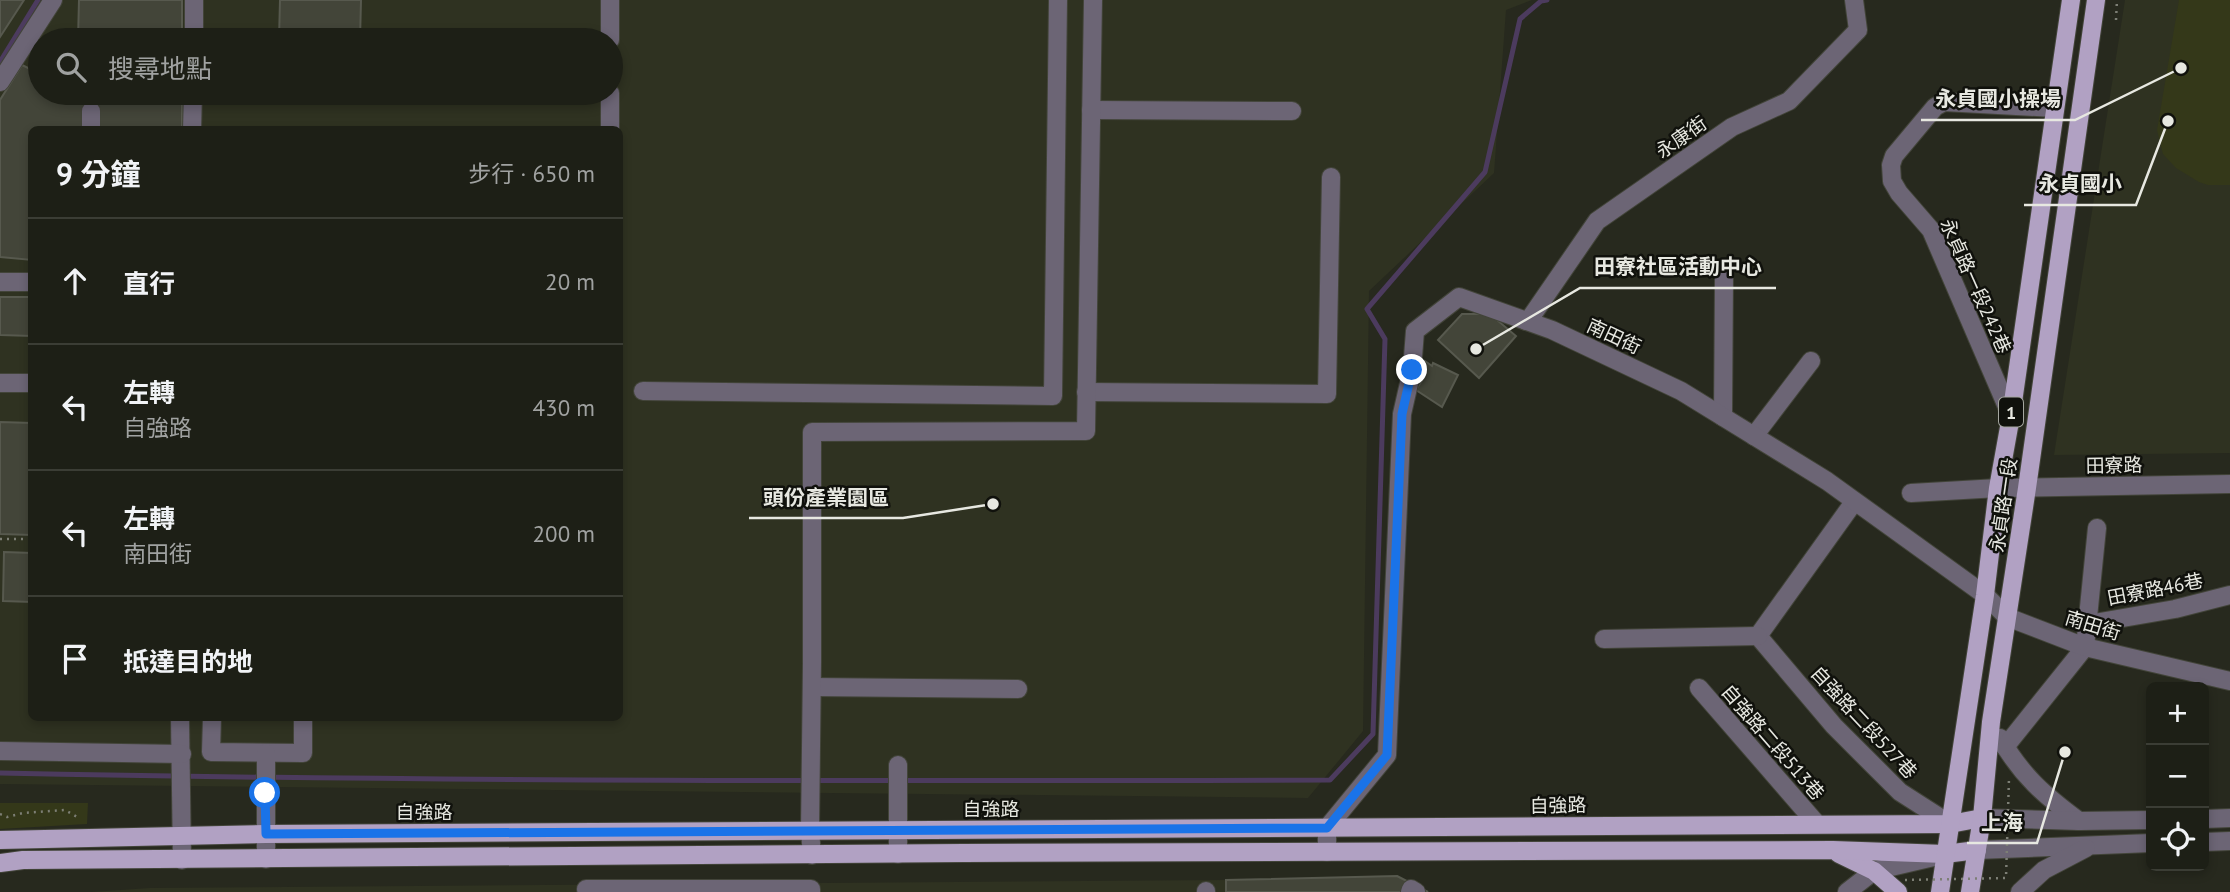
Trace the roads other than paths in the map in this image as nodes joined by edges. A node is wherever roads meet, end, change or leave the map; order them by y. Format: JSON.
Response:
{"nodes":[{"id":1,"x":53,"y":0,"type":"edge"},
{"id":2,"x":194,"y":0,"type":"edge"},
{"id":3,"x":610,"y":0,"type":"edge"},
{"id":4,"x":1058,"y":0,"type":"edge"},
{"id":5,"x":1093,"y":0,"type":"edge"},
{"id":6,"x":1854,"y":0,"type":"edge"},
{"id":7,"x":2071,"y":0,"type":"edge"},
{"id":8,"x":2096,"y":0,"type":"edge"},
{"id":9,"x":35,"y":28,"type":"edge"},
{"id":10,"x":194,"y":28,"type":"edge"},
{"id":11,"x":610,"y":28,"type":"edge"},
{"id":12,"x":28,"y":39,"type":"edge"},
{"id":13,"x":0,"y":82,"type":"edge"},
{"id":14,"x":193,"y":105,"type":"edge"},
{"id":15,"x":610,"y":105,"type":"edge"},
{"id":16,"x":2055,"y":108,"type":"junction"},
{"id":17,"x":1091,"y":110,"type":"junction"},
{"id":18,"x":1292,"y":111,"type":"dead end"},
{"id":19,"x":192,"y":126,"type":"edge"},
{"id":20,"x":610,"y":126,"type":"edge"},
{"id":21,"x":1331,"y":177,"type":"dead end"},
{"id":22,"x":2037,"y":235,"type":"junction"},
{"id":23,"x":2061,"y":238,"type":"junction"},
{"id":24,"x":1724,"y":276,"type":"dead end"},
{"id":25,"x":0,"y":282,"type":"edge"},
{"id":26,"x":28,"y":282,"type":"edge"},
{"id":27,"x":1526,"y":321,"type":"junction"},
{"id":28,"x":1811,"y":361,"type":"dead end"},
{"id":29,"x":0,"y":383,"type":"edge"},
{"id":30,"x":28,"y":383,"type":"edge"},
{"id":31,"x":643,"y":391,"type":"dead end"},
{"id":32,"x":1086,"y":392,"type":"junction"},
{"id":33,"x":2011,"y":416,"type":"junction"},
{"id":34,"x":1723,"y":417,"type":"junction"},
{"id":35,"x":1754,"y":436,"type":"junction"},
{"id":36,"x":2230,"y":484,"type":"edge"},
{"id":37,"x":1998,"y":488,"type":"junction"},
{"id":38,"x":2027,"y":488,"type":"junction"},
{"id":39,"x":1911,"y":493,"type":"dead end"},
{"id":40,"x":1854,"y":502,"type":"junction"},
{"id":41,"x":2097,"y":528,"type":"dead end"},
{"id":42,"x":1985,"y":595,"type":"junction"},
{"id":43,"x":2230,"y":595,"type":"edge"},
{"id":44,"x":2007,"y":617,"type":"junction"},
{"id":45,"x":2088,"y":624,"type":"junction"},
{"id":46,"x":1758,"y":636,"type":"junction"},
{"id":47,"x":1604,"y":639,"type":"dead end"},
{"id":48,"x":2085,"y":647,"type":"junction"},
{"id":49,"x":2230,"y":681,"type":"edge"},
{"id":50,"x":812,"y":687,"type":"junction"},
{"id":51,"x":1699,"y":688,"type":"dead end"},
{"id":52,"x":1018,"y":689,"type":"dead end"},
{"id":53,"x":180,"y":721,"type":"edge"},
{"id":54,"x":212,"y":721,"type":"edge"},
{"id":55,"x":303,"y":721,"type":"edge"},
{"id":56,"x":1991,"y":722,"type":"junction"},
{"id":57,"x":2005,"y":747,"type":"junction"},
{"id":58,"x":0,"y":751,"type":"edge"},
{"id":59,"x":182,"y":752,"type":"junction"},
{"id":60,"x":266,"y":753,"type":"junction"},
{"id":61,"x":898,"y":765,"type":"dead end"},
{"id":62,"x":1982,"y":818,"type":"junction"},
{"id":63,"x":2230,"y":818,"type":"edge"},
{"id":64,"x":2209,"y":819,"type":"edge"},
{"id":65,"x":2146,"y":820,"type":"edge"},
{"id":66,"x":2079,"y":821,"type":"junction"},
{"id":67,"x":1816,"y":823,"type":"junction"},
{"id":68,"x":1950,"y":824,"type":"junction"},
{"id":69,"x":1327,"y":828,"type":"junction"},
{"id":70,"x":897,"y":830,"type":"junction"},
{"id":71,"x":810,"y":831,"type":"junction"},
{"id":72,"x":266,"y":834,"type":"junction"},
{"id":73,"x":182,"y":835,"type":"junction"},
{"id":74,"x":0,"y":840,"type":"edge"},
{"id":75,"x":2230,"y":841,"type":"edge"},
{"id":76,"x":2209,"y":842,"type":"edge"},
{"id":77,"x":2146,"y":843,"type":"edge"},
{"id":78,"x":2092,"y":845,"type":"junction"},
{"id":79,"x":1833,"y":850,"type":"junction"},
{"id":80,"x":1977,"y":850,"type":"junction"},
{"id":81,"x":1327,"y":852,"type":"junction"},
{"id":82,"x":898,"y":854,"type":"junction"},
{"id":83,"x":1945,"y":854,"type":"junction"},
{"id":84,"x":812,"y":855,"type":"junction"},
{"id":85,"x":266,"y":859,"type":"junction"},
{"id":86,"x":182,"y":860,"type":"junction"},
{"id":87,"x":0,"y":863,"type":"edge"},
{"id":88,"x":1874,"y":871,"type":"junction"},
{"id":89,"x":1901,"y":886,"type":"edge"},
{"id":90,"x":586,"y":889,"type":"dead end"},
{"id":91,"x":811,"y":892,"type":"edge"},
{"id":92,"x":1410,"y":892,"type":"edge"},
{"id":93,"x":1416,"y":892,"type":"edge"},
{"id":94,"x":1847,"y":892,"type":"edge"},
{"id":95,"x":1940,"y":892,"type":"edge"},
{"id":96,"x":1970,"y":892,"type":"edge"},
{"id":97,"x":2020,"y":892,"type":"edge"}],
"edges":[{"from":1,"to":9,"type":"street"},
{"from":2,"to":10,"type":"street"},
{"from":3,"to":11,"type":"street"},
{"from":4,"to":31,"type":"street"},
{"from":5,"to":17,"type":"street"},
{"from":6,"to":27,"type":"street","name":"永康街"},
{"from":7,"to":16,"type":"main road","name":"永貞路一段","number":"1"},
{"from":8,"to":23,"type":"main road","name":"永貞路一段","number":"1"},
{"from":12,"to":13,"type":"street"},
{"from":14,"to":19,"type":"street"},
{"from":15,"to":20,"type":"street"},
{"from":16,"to":22,"type":"main road","name":"永貞路一段","number":"1"},
{"from":16,"to":33,"type":"street","name":"永貞路一段242巷"},
{"from":17,"to":18,"type":"street"},
{"from":17,"to":32,"type":"street"},
{"from":21,"to":32,"type":"street"},
{"from":22,"to":23,"type":"main road"},
{"from":22,"to":33,"type":"main road","name":"永貞路一段","number":"1"},
{"from":23,"to":38,"type":"main road","name":"永貞路一段","number":"1"},
{"from":24,"to":34,"type":"street"},
{"from":25,"to":26,"type":"street"},
{"from":27,"to":34,"type":"street","name":"南田街"},
{"from":27,"to":69,"type":"street","name":"南田街"},
{"from":28,"to":35,"type":"street"},
{"from":29,"to":30,"type":"street"},
{"from":32,"to":50,"type":"street"},
{"from":33,"to":37,"type":"main road","name":"永貞路一段","number":"1"},
{"from":34,"to":35,"type":"street","name":"南田街"},
{"from":35,"to":40,"type":"street","name":"南田街"},
{"from":36,"to":38,"type":"street","name":"田寮路"},
{"from":37,"to":38,"type":"street","name":"田寮路"},
{"from":37,"to":39,"type":"street","name":"田寮路"},
{"from":37,"to":42,"type":"main road","name":"永貞路一段","number":"1"},
{"from":38,"to":44,"type":"main road","name":"永貞路一段","number":"1"},
{"from":40,"to":42,"type":"street","name":"南田街"},
{"from":40,"to":46,"type":"street"},
{"from":41,"to":45,"type":"street"},
{"from":42,"to":44,"type":"street","name":"南田街"},
{"from":42,"to":68,"type":"main road","name":"永貞路一段","number":"1"},
{"from":43,"to":45,"type":"street","name":"田寮路46巷"},
{"from":44,"to":48,"type":"street","name":"南田街"},
{"from":44,"to":56,"type":"main road","name":"永貞路一段","number":"1"},
{"from":45,"to":48,"type":"street"},
{"from":46,"to":47,"type":"street"},
{"from":46,"to":68,"type":"street","name":"自強路二段527巷"},
{"from":48,"to":49,"type":"street","name":"南田街"},
{"from":48,"to":57,"type":"street"},
{"from":50,"to":52,"type":"street"},
{"from":50,"to":71,"type":"street"},
{"from":51,"to":67,"type":"street","name":"自強路二段513巷"},
{"from":53,"to":59,"type":"street"},
{"from":54,"to":60,"type":"street"},
{"from":55,"to":60,"type":"street"},
{"from":56,"to":57,"type":"street"},
{"from":56,"to":62,"type":"main road","name":"永貞路一段","number":"1"},
{"from":57,"to":66,"type":"street"},
{"from":58,"to":59,"type":"street"},
{"from":59,"to":73,"type":"street"},
{"from":60,"to":72,"type":"street"},
{"from":61,"to":70,"type":"street"},
{"from":62,"to":66,"type":"street"},
{"from":62,"to":68,"type":"main road","name":"自強路"},
{"from":62,"to":80,"type":"main road","name":"永貞路一段","number":"1"},
{"from":63,"to":64,"type":"street"},
{"from":65,"to":66,"type":"street"},
{"from":67,"to":68,"type":"main road","name":"自強路"},
{"from":67,"to":69,"type":"main road","name":"自強路"},
{"from":68,"to":83,"type":"main road","name":"永貞路一段"},
{"from":69,"to":70,"type":"main road","name":"自強路"},
{"from":69,"to":81,"type":"street"},
{"from":70,"to":71,"type":"main road","name":"自強路"},
{"from":70,"to":82,"type":"street"},
{"from":71,"to":72,"type":"main road","name":"自強路"},
{"from":71,"to":84,"type":"street"},
{"from":72,"to":73,"type":"main road","name":"自強路"},
{"from":72,"to":85,"type":"street"},
{"from":73,"to":74,"type":"main road","name":"自強路"},
{"from":73,"to":86,"type":"street"},
{"from":75,"to":76,"type":"street"},
{"from":77,"to":78,"type":"street"},
{"from":78,"to":80,"type":"street"},
{"from":78,"to":97,"type":"street"},
{"from":79,"to":81,"type":"main road"},
{"from":79,"to":83,"type":"main road"},
{"from":79,"to":88,"type":"main road"},
{"from":80,"to":83,"type":"main road"},
{"from":80,"to":96,"type":"main road","name":"永貞路一段"},
{"from":81,"to":82,"type":"main road"},
{"from":82,"to":84,"type":"main road"},
{"from":83,"to":88,"type":"street"},
{"from":83,"to":95,"type":"main road"},
{"from":84,"to":85,"type":"main road"},
{"from":85,"to":86,"type":"main road"},
{"from":86,"to":87,"type":"main road"},
{"from":88,"to":89,"type":"main road"},
{"from":88,"to":94,"type":"street"},
{"from":90,"to":91,"type":"street"},
{"from":92,"to":93,"type":"street"}]}
